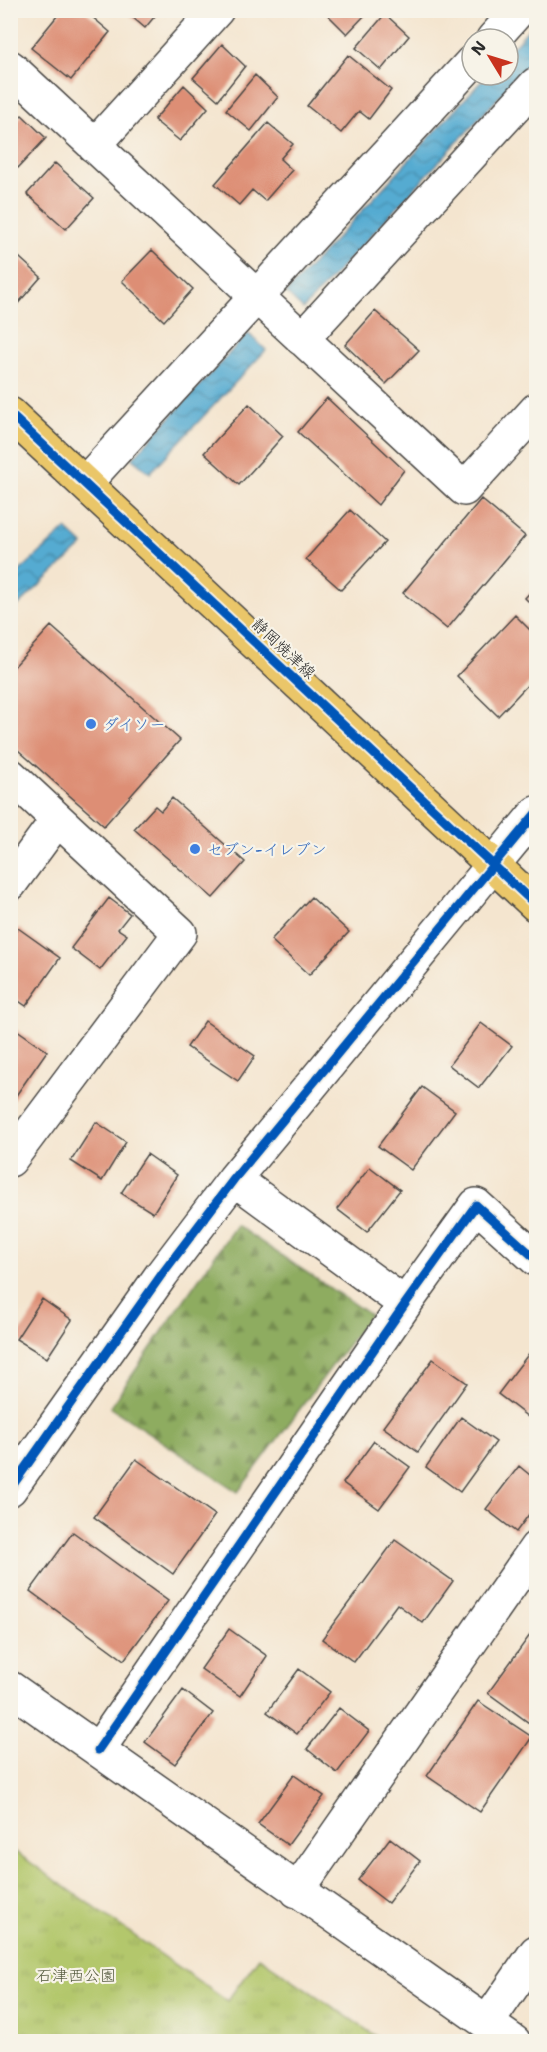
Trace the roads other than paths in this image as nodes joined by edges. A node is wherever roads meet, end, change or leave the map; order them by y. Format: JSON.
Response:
{"nodes":[{"id":1,"x":217,"y":10,"type":"edge"},
{"id":2,"x":519,"y":10,"type":"edge"},
{"id":3,"x":504,"y":27,"type":"edge"},
{"id":4,"x":10,"y":67,"type":"edge"},
{"id":5,"x":460,"y":75,"type":"edge"},
{"id":6,"x":537,"y":84,"type":"edge"},
{"id":7,"x":94,"y":146,"type":"junction"},
{"id":8,"x":256,"y":298,"type":"junction"},
{"id":9,"x":302,"y":339,"type":"junction"},
{"id":10,"x":537,"y":410,"type":"edge"},
{"id":11,"x":10,"y":414,"type":"edge"},
{"id":12,"x":85,"y":483,"type":"junction"},
{"id":13,"x":10,"y":775,"type":"edge"},
{"id":14,"x":537,"y":813,"type":"edge"},
{"id":15,"x":57,"y":820,"type":"junction"},
{"id":16,"x":494,"y":865,"type":"junction"},
{"id":17,"x":10,"y":884,"type":"edge"},
{"id":18,"x":537,"y":904,"type":"edge"},
{"id":19,"x":10,"y":1160,"type":"edge"},
{"id":20,"x":234,"y":1179,"type":"junction"},
{"id":21,"x":537,"y":1259,"type":"edge"},
{"id":22,"x":405,"y":1304,"type":"junction"},
{"id":23,"x":10,"y":1489,"type":"edge"},
{"id":24,"x":537,"y":1548,"type":"edge"},
{"id":25,"x":10,"y":1688,"type":"edge"},
{"id":26,"x":98,"y":1750,"type":"junction"},
{"id":27,"x":297,"y":1891,"type":"junction"},
{"id":28,"x":537,"y":1952,"type":"edge"},
{"id":29,"x":487,"y":2023,"type":"junction"},
{"id":30,"x":514,"y":2042,"type":"edge"}],
"edges":[{"from":1,"to":7,"type":"street"},
{"from":2,"to":3,"type":"street"},
{"from":4,"to":7,"type":"street"},
{"from":5,"to":8,"type":"street"},
{"from":6,"to":9,"type":"street"},
{"from":7,"to":8,"type":"street"},
{"from":8,"to":9,"type":"street"},
{"from":8,"to":12,"type":"street"},
{"from":9,"to":10,"type":"street"},
{"from":11,"to":12,"type":"main road","name":"静岡焼津線"},
{"from":12,"to":16,"type":"main road","name":"静岡焼津線"},
{"from":13,"to":15,"type":"street"},
{"from":14,"to":16,"type":"street"},
{"from":15,"to":17,"type":"street"},
{"from":15,"to":19,"type":"street"},
{"from":16,"to":18,"type":"main road","name":"静岡焼津線"},
{"from":16,"to":20,"type":"street"},
{"from":20,"to":22,"type":"street"},
{"from":20,"to":23,"type":"street"},
{"from":21,"to":22,"type":"street"},
{"from":22,"to":26,"type":"street"},
{"from":24,"to":27,"type":"street"},
{"from":25,"to":26,"type":"street"},
{"from":26,"to":27,"type":"street"},
{"from":27,"to":29,"type":"street"},
{"from":28,"to":29,"type":"street"},
{"from":29,"to":30,"type":"street"}]}
